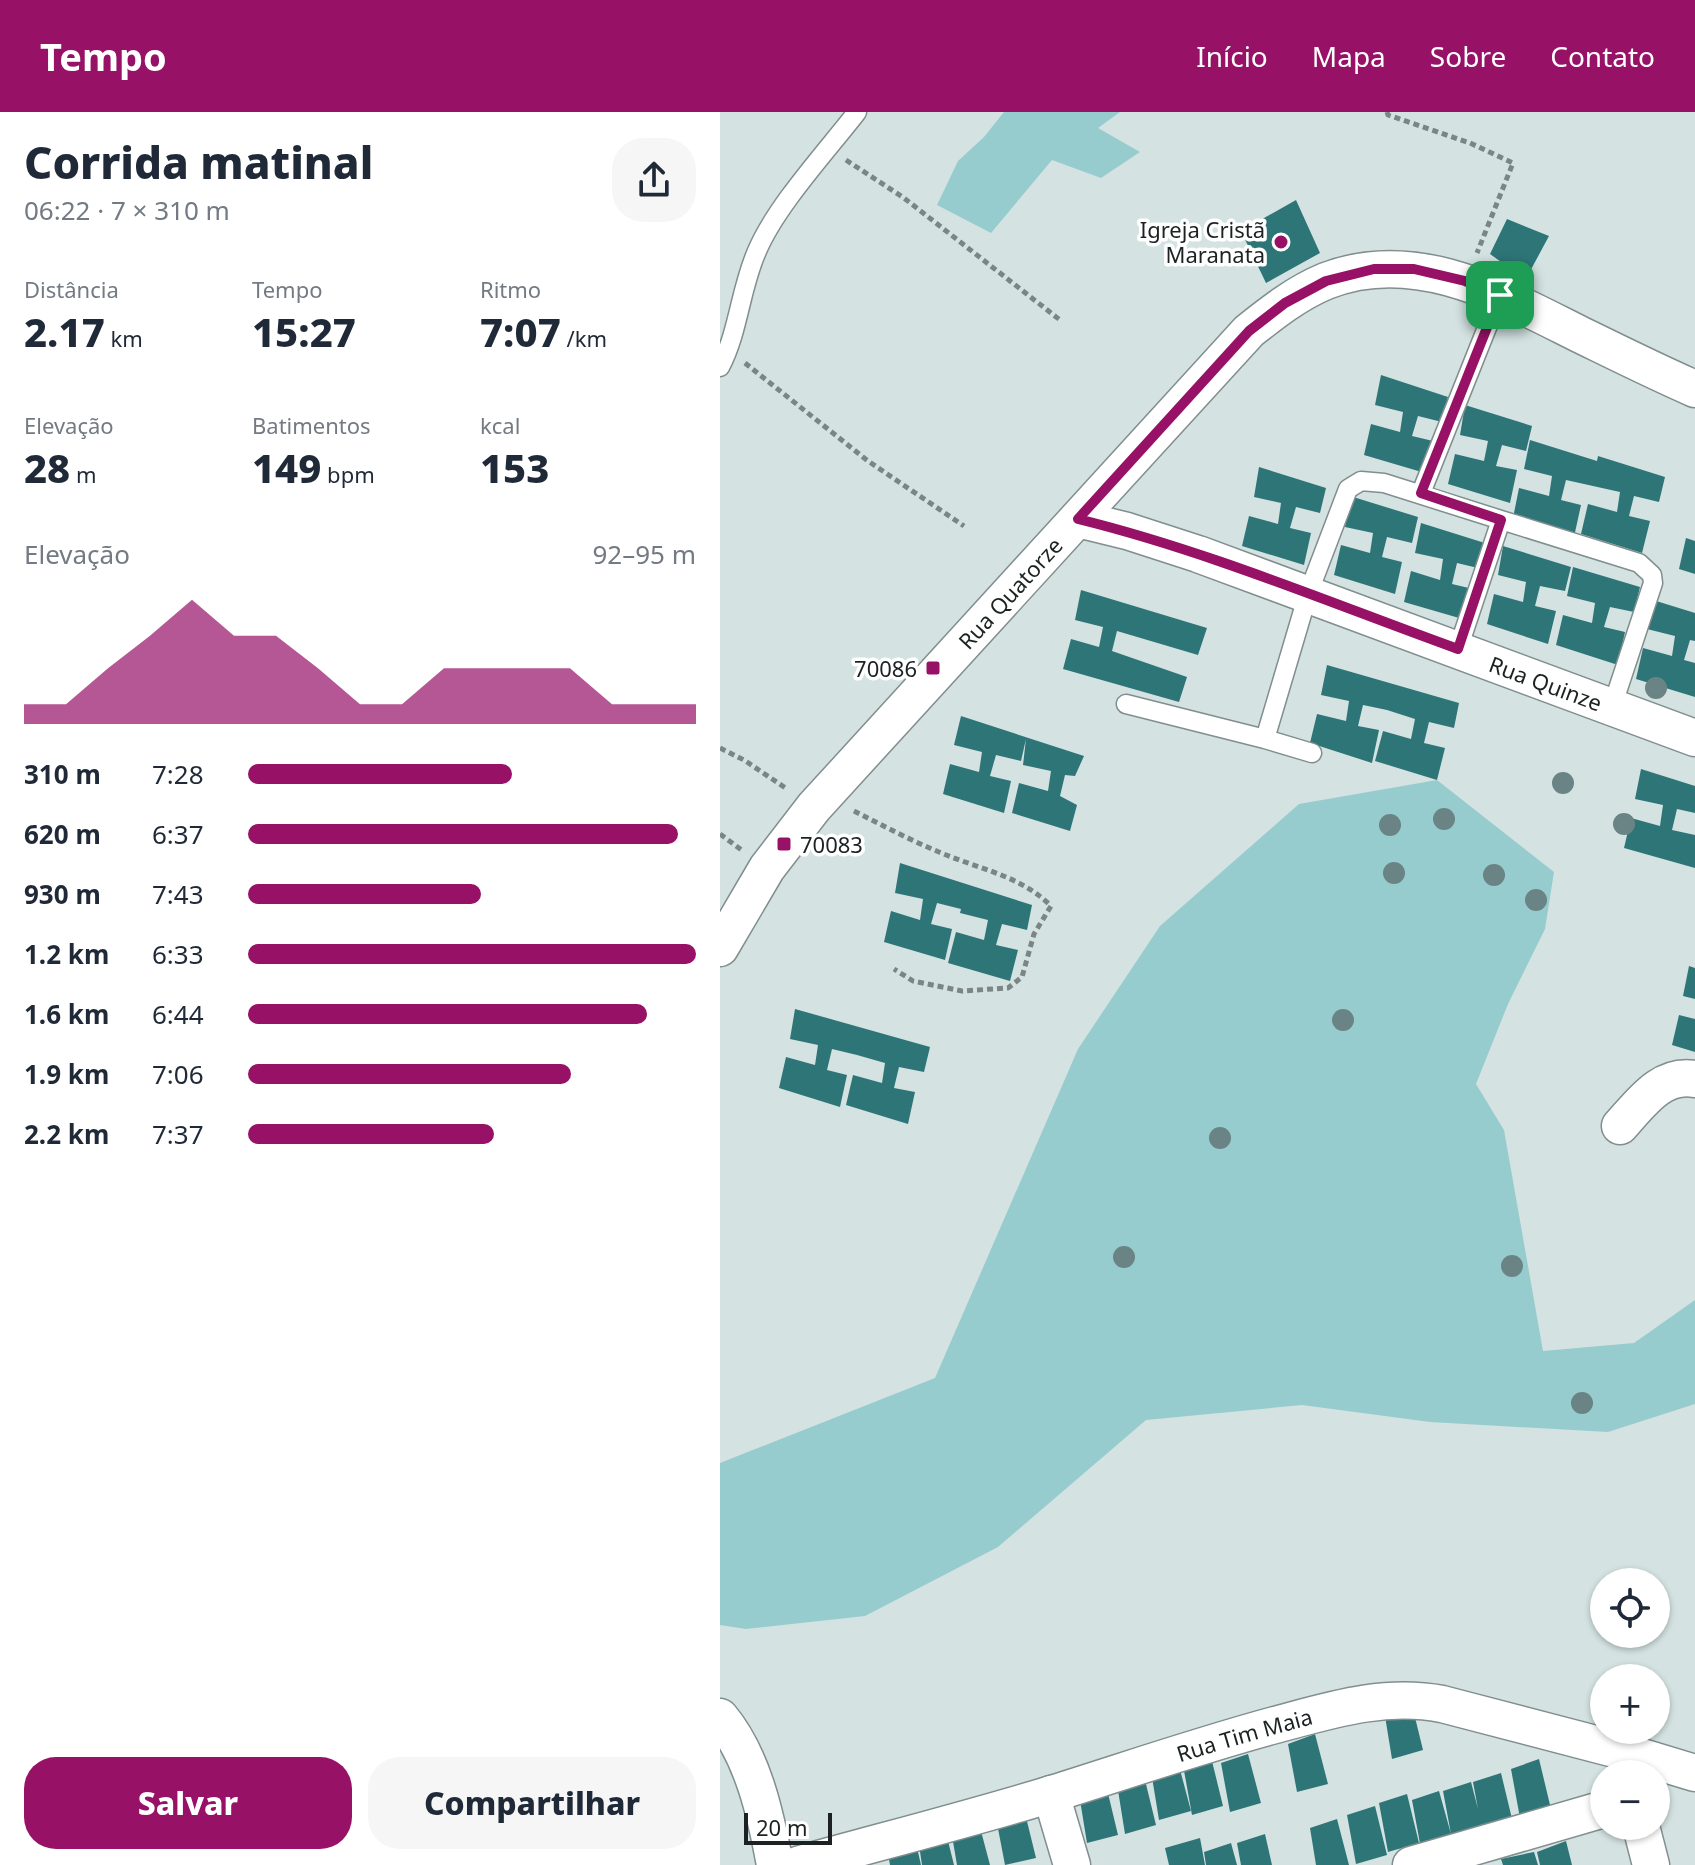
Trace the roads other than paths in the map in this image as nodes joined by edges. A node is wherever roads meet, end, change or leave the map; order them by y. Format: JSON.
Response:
{"nodes":[{"id":1,"x":857,"y":112,"type":"edge"},
{"id":2,"x":1500,"y":295,"type":"junction"},
{"id":3,"x":720,"y":367,"type":"edge"},
{"id":4,"x":1695,"y":389,"type":"edge"},
{"id":5,"x":1421,"y":493,"type":"junction"},
{"id":6,"x":1078,"y":519,"type":"junction"},
{"id":7,"x":1501,"y":520,"type":"junction"},
{"id":8,"x":1308,"y":594,"type":"junction"},
{"id":9,"x":1458,"y":649,"type":"junction"},
{"id":10,"x":1126,"y":704,"type":"dead end"},
{"id":11,"x":1612,"y":707,"type":"junction"},
{"id":12,"x":1695,"y":738,"type":"edge"},
{"id":13,"x":1265,"y":739,"type":"junction"},
{"id":14,"x":1312,"y":753,"type":"dead end"},
{"id":15,"x":720,"y":948,"type":"edge"},
{"id":16,"x":1695,"y":1079,"type":"edge"},
{"id":17,"x":1620,"y":1126,"type":"dead end"},
{"id":18,"x":720,"y":1717,"type":"edge"},
{"id":19,"x":1619,"y":1760,"type":"edge"},
{"id":20,"x":1670,"y":1769,"type":"edge"},
{"id":21,"x":1695,"y":1773,"type":"edge"},
{"id":22,"x":1051,"y":1794,"type":"junction"},
{"id":23,"x":1590,"y":1813,"type":"edge"},
{"id":24,"x":1645,"y":1840,"type":"edge"},
{"id":25,"x":775,"y":1865,"type":"edge"},
{"id":26,"x":797,"y":1865,"type":"edge"},
{"id":27,"x":1072,"y":1865,"type":"edge"},
{"id":28,"x":1411,"y":1865,"type":"edge"},
{"id":29,"x":1651,"y":1865,"type":"edge"}],
"edges":[{"from":1,"to":3,"type":"lane"},
{"from":2,"to":4,"type":"street","name":"Rua Quatorze"},
{"from":2,"to":5,"type":"lane"},
{"from":2,"to":6,"type":"street","name":"Rua Quatorze"},
{"from":5,"to":7,"type":"lane"},
{"from":5,"to":8,"type":"lane"},
{"from":6,"to":8,"type":"street","name":"Rua Quinze"},
{"from":6,"to":15,"type":"street","name":"Rua Quatorze"},
{"from":7,"to":9,"type":"lane"},
{"from":7,"to":11,"type":"lane"},
{"from":8,"to":9,"type":"street","name":"Rua Quinze"},
{"from":8,"to":13,"type":"lane"},
{"from":9,"to":11,"type":"street","name":"Rua Quinze"},
{"from":10,"to":13,"type":"lane"},
{"from":11,"to":12,"type":"street","name":"Rua Quinze"},
{"from":13,"to":14,"type":"lane"},
{"from":16,"to":17,"type":"street"},
{"from":18,"to":25,"type":"street"},
{"from":19,"to":22,"type":"street","name":"Rua Tim Maia"},
{"from":20,"to":21,"type":"street","name":"Rua Tim Maia"},
{"from":22,"to":26,"type":"street","name":"Rua Tim Maia"},
{"from":22,"to":27,"type":"street"},
{"from":23,"to":28,"type":"street"},
{"from":24,"to":29,"type":"street"}]}
